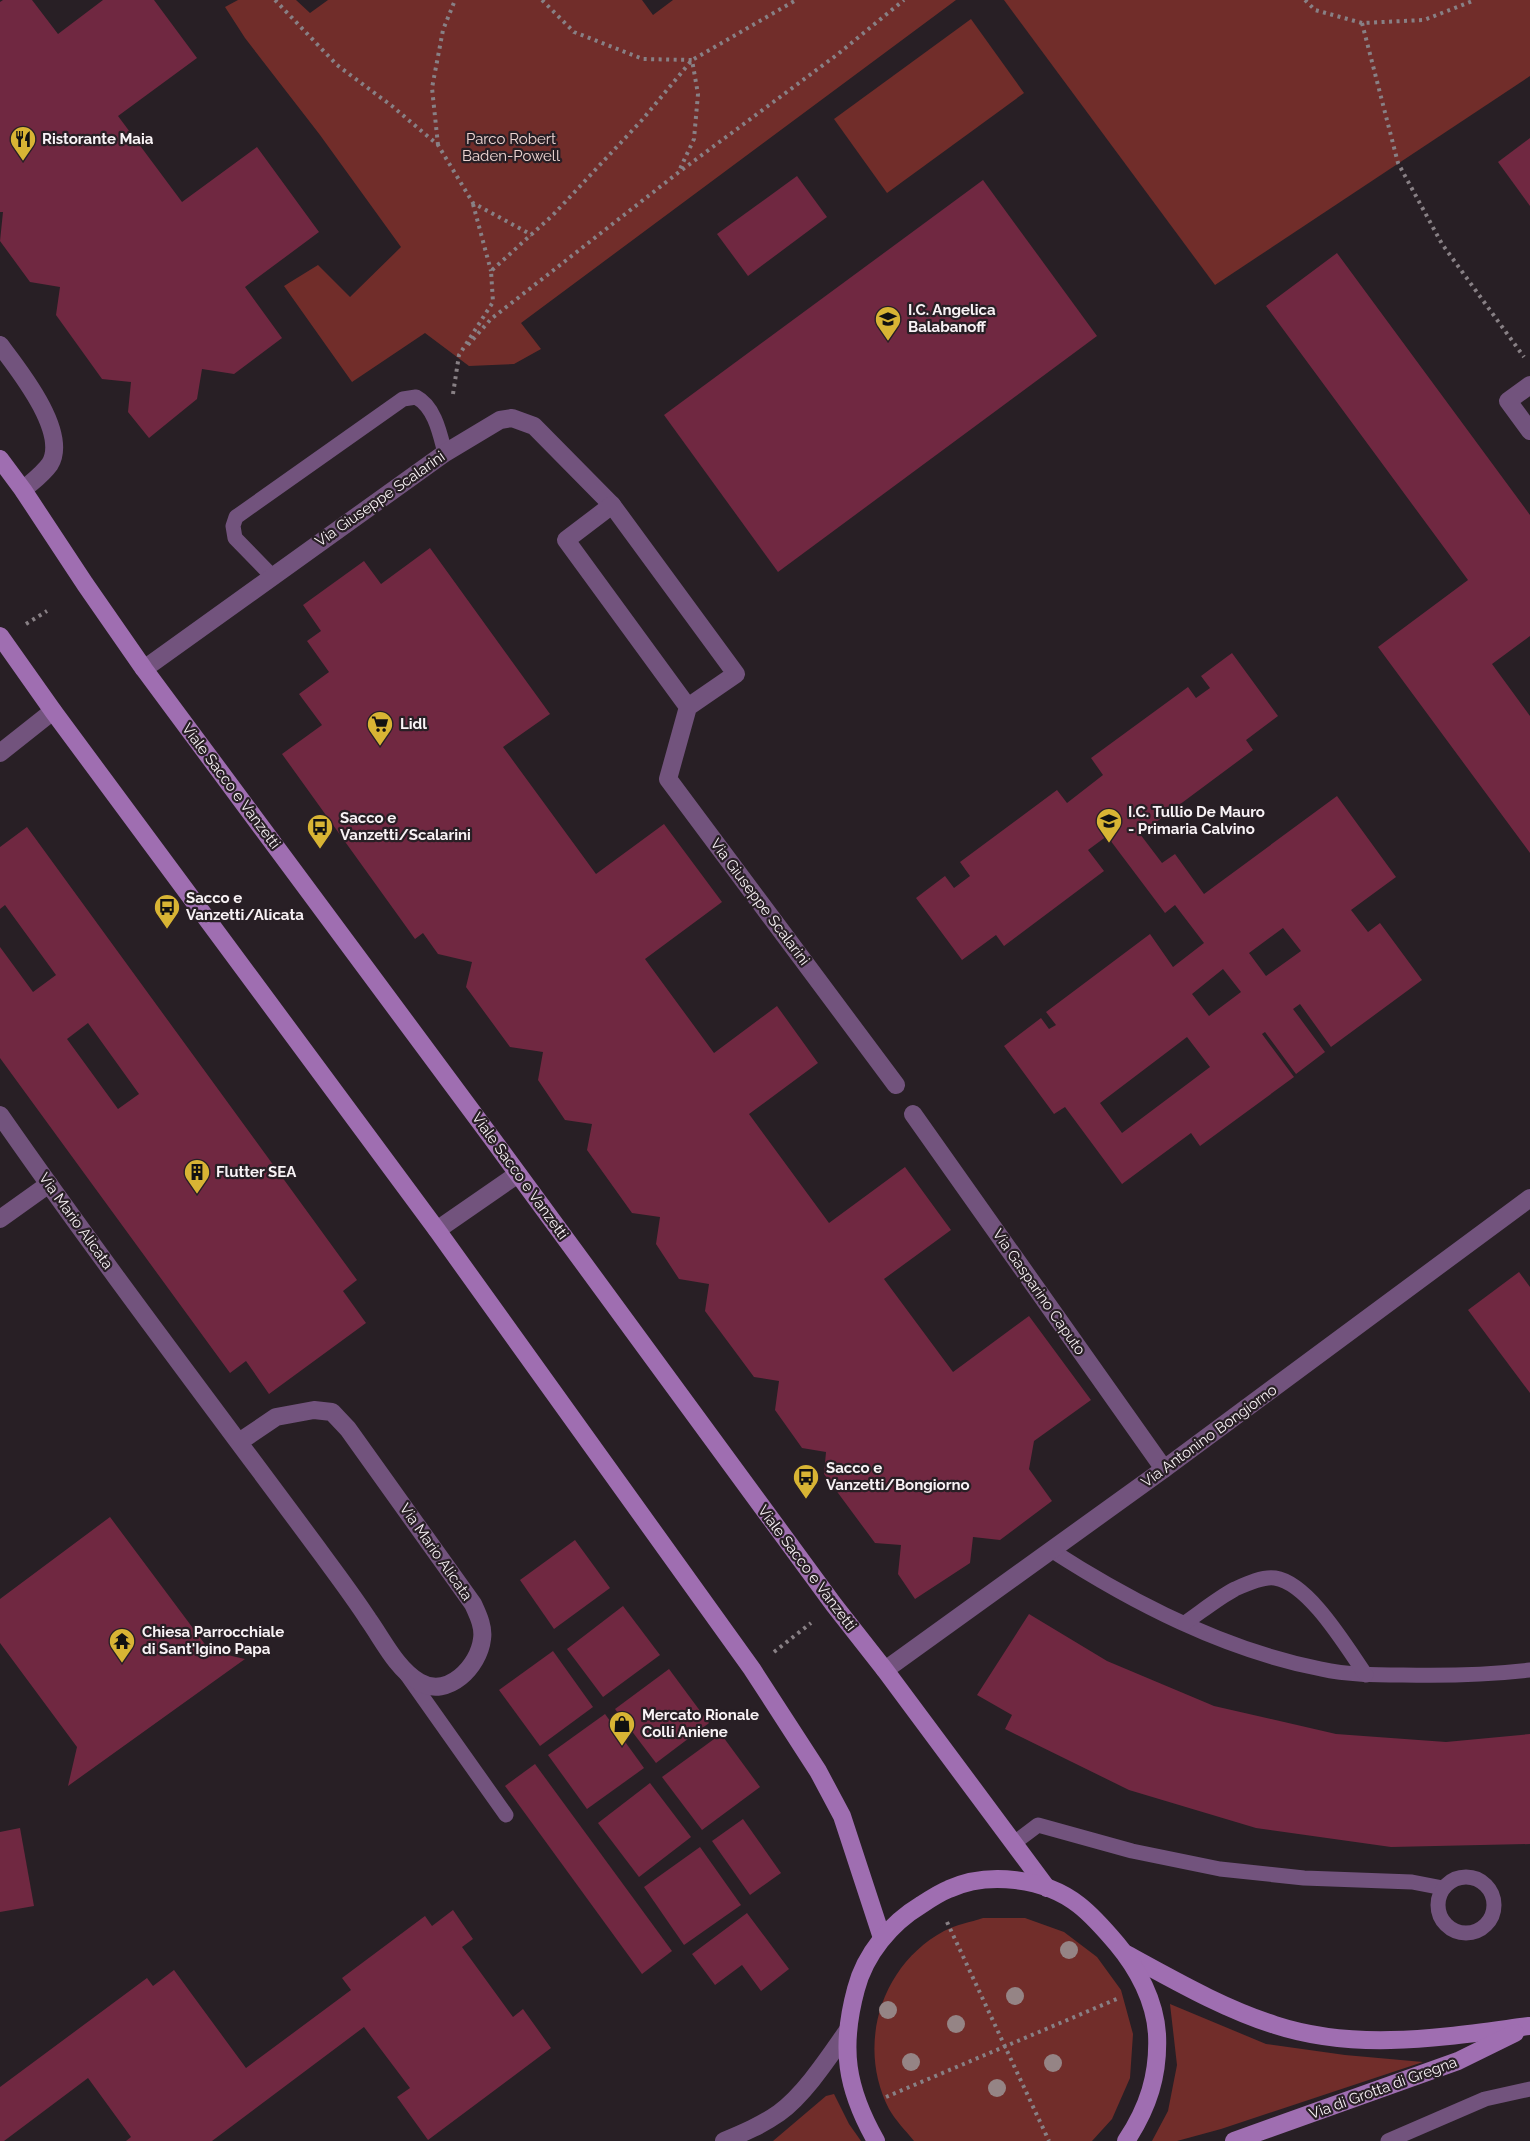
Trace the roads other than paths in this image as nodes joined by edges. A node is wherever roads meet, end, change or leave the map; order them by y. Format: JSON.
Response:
{"nodes":[{"id":1,"x":0,"y":345,"type":"edge"},
{"id":2,"x":1530,"y":385,"type":"edge"},
{"id":3,"x":1530,"y":431,"type":"edge"},
{"id":4,"x":445,"y":453,"type":"junction"},
{"id":5,"x":0,"y":459,"type":"edge"},
{"id":6,"x":23,"y":490,"type":"junction"},
{"id":7,"x":612,"y":505,"type":"junction"},
{"id":8,"x":272,"y":576,"type":"junction"},
{"id":9,"x":0,"y":636,"type":"edge"},
{"id":10,"x":144,"y":669,"type":"junction"},
{"id":11,"x":688,"y":707,"type":"junction"},
{"id":12,"x":53,"y":711,"type":"junction"},
{"id":13,"x":0,"y":753,"type":"edge"},
{"id":14,"x":896,"y":1085,"type":"dead end"},
{"id":15,"x":0,"y":1114,"type":"edge"},
{"id":16,"x":913,"y":1114,"type":"dead end"},
{"id":17,"x":518,"y":1174,"type":"junction"},
{"id":18,"x":49,"y":1184,"type":"junction"},
{"id":19,"x":1530,"y":1198,"type":"edge"},
{"id":20,"x":0,"y":1219,"type":"edge"},
{"id":21,"x":436,"y":1230,"type":"junction"},
{"id":22,"x":239,"y":1442,"type":"junction"},
{"id":23,"x":1164,"y":1469,"type":"junction"},
{"id":24,"x":1051,"y":1550,"type":"junction"},
{"id":25,"x":1185,"y":1623,"type":"junction"},
{"id":26,"x":398,"y":1662,"type":"junction"},
{"id":27,"x":885,"y":1670,"type":"junction"},
{"id":28,"x":1530,"y":1670,"type":"edge"},
{"id":29,"x":1366,"y":1675,"type":"junction"},
{"id":30,"x":506,"y":1815,"type":"dead end"},
{"id":31,"x":1014,"y":1843,"type":"junction"},
{"id":32,"x":1047,"y":1888,"type":"junction"},
{"id":33,"x":1443,"y":1888,"type":"dead end"},
{"id":34,"x":882,"y":1938,"type":"junction"},
{"id":35,"x":1124,"y":1953,"type":"junction"},
{"id":36,"x":1529,"y":2026,"type":"edge"},
{"id":37,"x":848,"y":2030,"type":"junction"},
{"id":38,"x":1530,"y":2089,"type":"edge"},
{"id":39,"x":724,"y":2141,"type":"edge"},
{"id":40,"x":876,"y":2141,"type":"edge"},
{"id":41,"x":1126,"y":2141,"type":"edge"},
{"id":42,"x":1234,"y":2141,"type":"edge"},
{"id":43,"x":1388,"y":2141,"type":"edge"}],
"edges":[{"from":1,"to":6,"type":"street"},
{"from":2,"to":3,"type":"street"},
{"from":4,"to":7,"type":"street","name":"Via Giuseppe Scalarini"},
{"from":4,"to":8,"type":"street","name":"Via Giuseppe Scalarini"},
{"from":4,"to":8,"type":"lane"},
{"from":5,"to":6,"type":"street","name":"Viale Sacco e Vanzetti"},
{"from":6,"to":10,"type":"street","name":"Viale Sacco e Vanzetti"},
{"from":7,"to":11,"type":"street"},
{"from":7,"to":11,"type":"street","name":"Via Giuseppe Scalarini"},
{"from":8,"to":10,"type":"street","name":"Via Giuseppe Scalarini"},
{"from":9,"to":12,"type":"street"},
{"from":10,"to":17,"type":"street","name":"Viale Sacco e Vanzetti"},
{"from":11,"to":14,"type":"street","name":"Via Giuseppe Scalarini"},
{"from":12,"to":13,"type":"street"},
{"from":12,"to":21,"type":"street"},
{"from":15,"to":18,"type":"street","name":"Via Mario Alicata"},
{"from":16,"to":23,"type":"street","name":"Via Gasparino Caputo"},
{"from":17,"to":21,"type":"street"},
{"from":17,"to":27,"type":"street","name":"Viale Sacco e Vanzetti"},
{"from":18,"to":20,"type":"street"},
{"from":18,"to":22,"type":"street","name":"Via Mario Alicata"},
{"from":19,"to":23,"type":"street","name":"Via Antonino Bongiorno"},
{"from":21,"to":34,"type":"street"},
{"from":22,"to":26,"type":"street","name":"Via Mario Alicata"},
{"from":22,"to":26,"type":"street","name":"Via Mario Alicata"},
{"from":23,"to":24,"type":"street","name":"Via Antonino Bongiorno"},
{"from":24,"to":25,"type":"lane"},
{"from":24,"to":27,"type":"street","name":"Via Antonino Bongiorno"},
{"from":25,"to":29,"type":"lane"},
{"from":25,"to":29,"type":"lane"},
{"from":26,"to":30,"type":"lane"},
{"from":27,"to":31,"type":"street","name":"Viale Sacco e Vanzetti"},
{"from":28,"to":29,"type":"lane"},
{"from":31,"to":32,"type":"street","name":"Viale Sacco e Vanzetti"},
{"from":31,"to":33,"type":"lane"},
{"from":32,"to":34,"type":"street","name":"Via di Grotta di Gregna"},
{"from":32,"to":35,"type":"street","name":"Via di Grotta di Gregna"},
{"from":34,"to":37,"type":"street","name":"Via di Grotta di Gregna"},
{"from":35,"to":36,"type":"street","name":"Via di Grotta di Gregna"},
{"from":35,"to":41,"type":"street","name":"Via di Grotta di Gregna"},
{"from":36,"to":42,"type":"street","name":"Via di Grotta di Gregna"},
{"from":37,"to":39,"type":"street","name":"Via di Grotta di Gregna"},
{"from":37,"to":40,"type":"street","name":"Via di Grotta di Gregna"},
{"from":38,"to":43,"type":"lane"}]}
